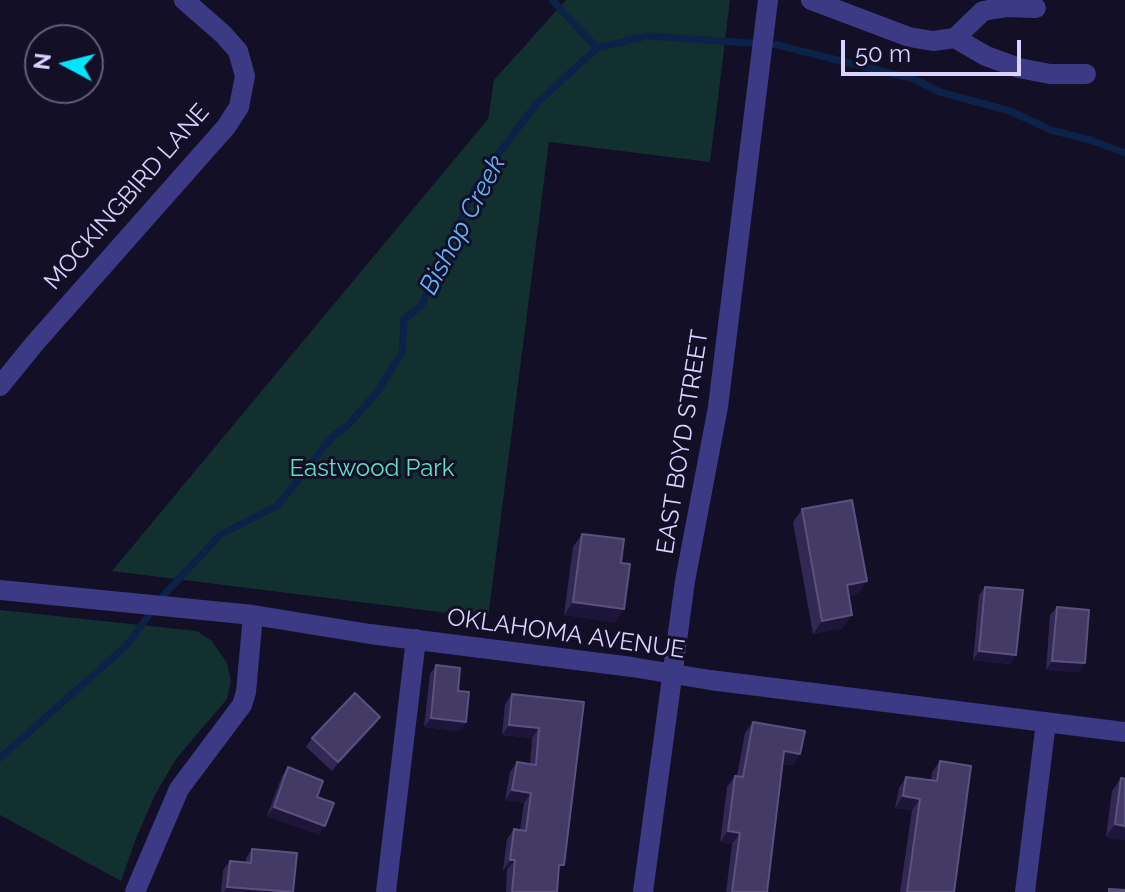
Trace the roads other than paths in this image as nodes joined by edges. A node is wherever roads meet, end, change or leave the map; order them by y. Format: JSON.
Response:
{"nodes":[{"id":1,"x":184,"y":0,"type":"edge"},
{"id":2,"x":811,"y":0,"type":"edge"},
{"id":3,"x":768,"y":2,"type":"edge"},
{"id":4,"x":1036,"y":8,"type":"dead end"},
{"id":5,"x":955,"y":38,"type":"junction"},
{"id":6,"x":1086,"y":74,"type":"dead end"},
{"id":7,"x":2,"y":379,"type":"edge"},
{"id":8,"x":0,"y":590,"type":"edge"},
{"id":9,"x":253,"y":615,"type":"junction"},
{"id":10,"x":416,"y":639,"type":"junction"},
{"id":11,"x":672,"y":674,"type":"junction"},
{"id":12,"x":1046,"y":722,"type":"junction"},
{"id":13,"x":1125,"y":732,"type":"edge"},
{"id":14,"x":135,"y":892,"type":"edge"},
{"id":15,"x":386,"y":892,"type":"edge"},
{"id":16,"x":643,"y":892,"type":"edge"},
{"id":17,"x":1025,"y":892,"type":"edge"}],
"edges":[{"from":1,"to":7,"type":"street","name":"MOCKINGBIRD LANE"},
{"from":2,"to":5,"type":"street"},
{"from":3,"to":11,"type":"street","name":"EAST BOYD STREET"},
{"from":4,"to":5,"type":"street"},
{"from":5,"to":6,"type":"street"},
{"from":8,"to":9,"type":"street","name":"OKLAHOMA AVENUE"},
{"from":9,"to":10,"type":"street","name":"OKLAHOMA AVENUE"},
{"from":9,"to":14,"type":"street"},
{"from":10,"to":11,"type":"street","name":"OKLAHOMA AVENUE"},
{"from":10,"to":15,"type":"street"},
{"from":11,"to":12,"type":"street","name":"OKLAHOMA AVENUE"},
{"from":11,"to":16,"type":"street","name":"EAST BOYD STREET"},
{"from":12,"to":13,"type":"street","name":"OKLAHOMA AVENUE"},
{"from":12,"to":17,"type":"street"}]}
